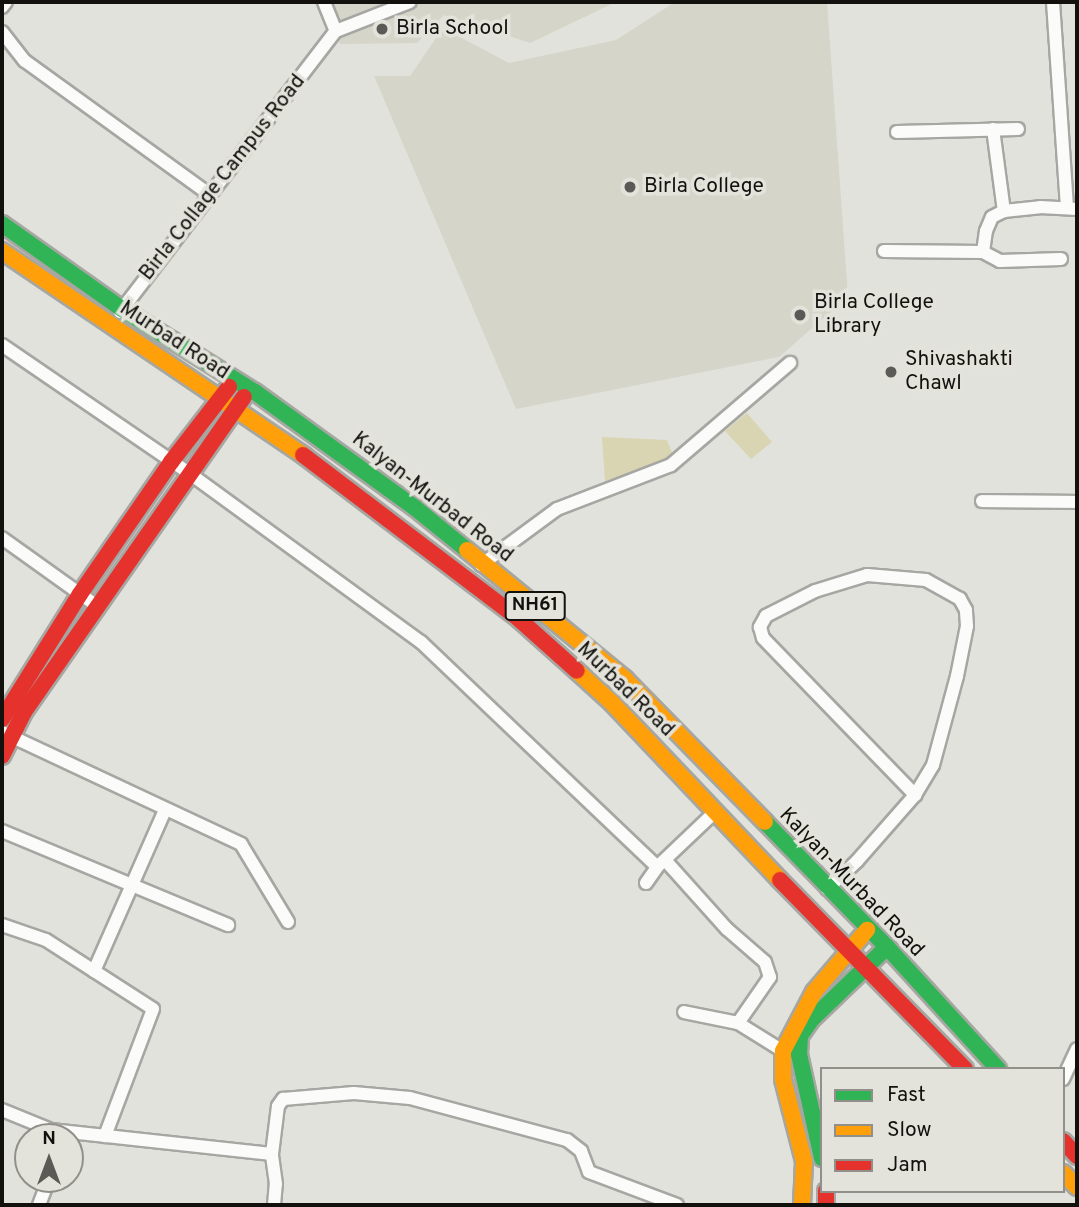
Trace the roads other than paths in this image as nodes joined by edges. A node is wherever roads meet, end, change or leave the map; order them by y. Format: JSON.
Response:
{"nodes":[{"id":1,"x":6,"y":2,"type":"edge"},
{"id":2,"x":324,"y":2,"type":"edge"},
{"id":3,"x":410,"y":2,"type":"edge"},
{"id":4,"x":1053,"y":2,"type":"edge"},
{"id":5,"x":2,"y":7,"type":"edge"},
{"id":6,"x":336,"y":31,"type":"junction"},
{"id":7,"x":2,"y":32,"type":"edge"},
{"id":8,"x":1018,"y":128,"type":"dead end"},
{"id":9,"x":993,"y":129,"type":"junction"},
{"id":10,"x":897,"y":132,"type":"dead end"},
{"id":11,"x":210,"y":195,"type":"junction"},
{"id":12,"x":1072,"y":208,"type":"edge"},
{"id":13,"x":1004,"y":211,"type":"junction"},
{"id":14,"x":2,"y":225,"type":"edge"},
{"id":15,"x":2,"y":251,"type":"edge"},
{"id":16,"x":884,"y":251,"type":"dead end"},
{"id":17,"x":983,"y":252,"type":"junction"},
{"id":18,"x":1060,"y":258,"type":"dead end"},
{"id":19,"x":122,"y":309,"type":"junction"},
{"id":20,"x":111,"y":324,"type":"junction"},
{"id":21,"x":2,"y":345,"type":"edge"},
{"id":22,"x":790,"y":363,"type":"dead end"},
{"id":23,"x":234,"y":379,"type":"junction"},
{"id":24,"x":250,"y":389,"type":"junction"},
{"id":25,"x":222,"y":397,"type":"junction"},
{"id":26,"x":236,"y":407,"type":"junction"},
{"id":27,"x":171,"y":462,"type":"junction"},
{"id":28,"x":189,"y":473,"type":"junction"},
{"id":29,"x":982,"y":500,"type":"dead end"},
{"id":30,"x":1077,"y":502,"type":"edge"},
{"id":31,"x":2,"y":538,"type":"edge"},
{"id":32,"x":483,"y":563,"type":"junction"},
{"id":33,"x":468,"y":581,"type":"junction"},
{"id":34,"x":80,"y":594,"type":"junction"},
{"id":35,"x":97,"y":606,"type":"junction"},
{"id":36,"x":2,"y":719,"type":"edge"},
{"id":37,"x":6,"y":734,"type":"edge"},
{"id":38,"x":2,"y":756,"type":"edge"},
{"id":39,"x":915,"y":795,"type":"junction"},
{"id":40,"x":165,"y":810,"type":"junction"},
{"id":41,"x":715,"y":812,"type":"junction"},
{"id":42,"x":2,"y":831,"type":"edge"},
{"id":43,"x":661,"y":864,"type":"junction"},
{"id":44,"x":646,"y":883,"type":"dead end"},
{"id":45,"x":134,"y":885,"type":"junction"},
{"id":46,"x":827,"y":889,"type":"junction"},
{"id":47,"x":288,"y":922,"type":"dead end"},
{"id":48,"x":2,"y":925,"type":"edge"},
{"id":49,"x":228,"y":925,"type":"dead end"},
{"id":50,"x":867,"y":930,"type":"junction"},
{"id":51,"x":887,"y":947,"type":"junction"},
{"id":52,"x":847,"y":951,"type":"junction"},
{"id":53,"x":866,"y":969,"type":"junction"},
{"id":54,"x":94,"y":971,"type":"junction"},
{"id":55,"x":684,"y":1012,"type":"dead end"},
{"id":56,"x":738,"y":1023,"type":"junction"},
{"id":57,"x":1077,"y":1049,"type":"edge"},
{"id":58,"x":783,"y":1051,"type":"junction"},
{"id":59,"x":963,"y":1067,"type":"edge"},
{"id":60,"x":996,"y":1067,"type":"edge"},
{"id":61,"x":1065,"y":1075,"type":"edge"},
{"id":62,"x":2,"y":1110,"type":"edge"},
{"id":63,"x":814,"y":1120,"type":"junction"},
{"id":64,"x":30,"y":1123,"type":"edge"},
{"id":65,"x":795,"y":1126,"type":"junction"},
{"id":66,"x":84,"y":1135,"type":"edge"},
{"id":67,"x":105,"y":1136,"type":"junction"},
{"id":68,"x":1065,"y":1143,"type":"edge"},
{"id":69,"x":820,"y":1148,"type":"edge"},
{"id":70,"x":272,"y":1154,"type":"junction"},
{"id":71,"x":1077,"y":1156,"type":"edge"},
{"id":72,"x":274,"y":1205,"type":"edge"},
{"id":73,"x":677,"y":1205,"type":"edge"},
{"id":74,"x":802,"y":1205,"type":"edge"}],
"edges":[{"from":1,"to":5,"type":"street"},
{"from":2,"to":6,"type":"street"},
{"from":3,"to":6,"type":"street"},
{"from":4,"to":12,"type":"street"},
{"from":6,"to":11,"type":"street","name":"Birla Collage Campus Road"},
{"from":7,"to":11,"type":"street"},
{"from":8,"to":9,"type":"street"},
{"from":9,"to":10,"type":"street"},
{"from":9,"to":13,"type":"street"},
{"from":11,"to":19,"type":"street","name":"Birla Collage Campus Road"},
{"from":12,"to":13,"type":"street"},
{"from":13,"to":17,"type":"street"},
{"from":14,"to":19,"type":"main road","name":"Kalyan-Murbad Road","number":"NH61"},
{"from":15,"to":20,"type":"main road","name":"Murbad Road","number":"NH61"},
{"from":16,"to":17,"type":"street"},
{"from":17,"to":18,"type":"street"},
{"from":19,"to":20,"type":"street","name":"Birla Collage Campus Road"},
{"from":19,"to":23,"type":"main road","name":"Kalyan-Murbad Road","number":"NH61"},
{"from":20,"to":25,"type":"main road","name":"Murbad Road","number":"NH61"},
{"from":21,"to":27,"type":"street"},
{"from":22,"to":32,"type":"street"},
{"from":23,"to":24,"type":"main road","name":"Kalyan-Murbad Road","number":"NH61"},
{"from":23,"to":25,"type":"main road"},
{"from":24,"to":26,"type":"main road"},
{"from":24,"to":32,"type":"main road","name":"Kalyan-Murbad Road","number":"NH61"},
{"from":25,"to":26,"type":"main road","name":"Murbad Road","number":"NH61"},
{"from":25,"to":27,"type":"main road"},
{"from":26,"to":28,"type":"main road"},
{"from":26,"to":33,"type":"main road","name":"Murbad Road","number":"NH61"},
{"from":27,"to":28,"type":"street"},
{"from":27,"to":34,"type":"main road"},
{"from":28,"to":35,"type":"main road"},
{"from":28,"to":43,"type":"street"},
{"from":29,"to":30,"type":"street"},
{"from":31,"to":34,"type":"street"},
{"from":32,"to":33,"type":"street"},
{"from":32,"to":46,"type":"main road","name":"Kalyan-Murbad Road","number":"NH61"},
{"from":33,"to":41,"type":"main road","name":"Murbad Road","number":"NH61"},
{"from":34,"to":35,"type":"street"},
{"from":34,"to":36,"type":"main road"},
{"from":35,"to":37,"type":"main road"},
{"from":37,"to":38,"type":"main road"},
{"from":37,"to":40,"type":"street"},
{"from":39,"to":39,"type":"street"},
{"from":39,"to":46,"type":"street"},
{"from":40,"to":45,"type":"street"},
{"from":40,"to":47,"type":"street"},
{"from":41,"to":43,"type":"street"},
{"from":41,"to":52,"type":"main road","name":"Murbad Road","number":"NH61"},
{"from":42,"to":45,"type":"street"},
{"from":43,"to":44,"type":"street"},
{"from":43,"to":56,"type":"street"},
{"from":45,"to":49,"type":"street"},
{"from":45,"to":54,"type":"street"},
{"from":46,"to":50,"type":"main road","name":"Kalyan-Murbad Road","number":"NH61"},
{"from":48,"to":54,"type":"street"},
{"from":50,"to":51,"type":"main road","name":"Kalyan-Murbad Road","number":"NH61"},
{"from":50,"to":52,"type":"main road"},
{"from":51,"to":53,"type":"main road"},
{"from":51,"to":60,"type":"main road","name":"Kalyan-Murbad Road","number":"NH61"},
{"from":52,"to":53,"type":"main road","name":"Murbad Road","number":"NH61"},
{"from":52,"to":58,"type":"main road"},
{"from":53,"to":59,"type":"main road","name":"Murbad Road","number":"NH61"},
{"from":53,"to":63,"type":"main road"},
{"from":54,"to":67,"type":"street"},
{"from":55,"to":56,"type":"street"},
{"from":56,"to":58,"type":"street"},
{"from":57,"to":61,"type":"street"},
{"from":58,"to":65,"type":"main road"},
{"from":62,"to":64,"type":"street"},
{"from":63,"to":65,"type":"main road"},
{"from":63,"to":69,"type":"main road"},
{"from":65,"to":74,"type":"main road"},
{"from":66,"to":67,"type":"street"},
{"from":67,"to":70,"type":"street"},
{"from":68,"to":71,"type":"main road"},
{"from":70,"to":72,"type":"street"},
{"from":70,"to":73,"type":"street"}]}
